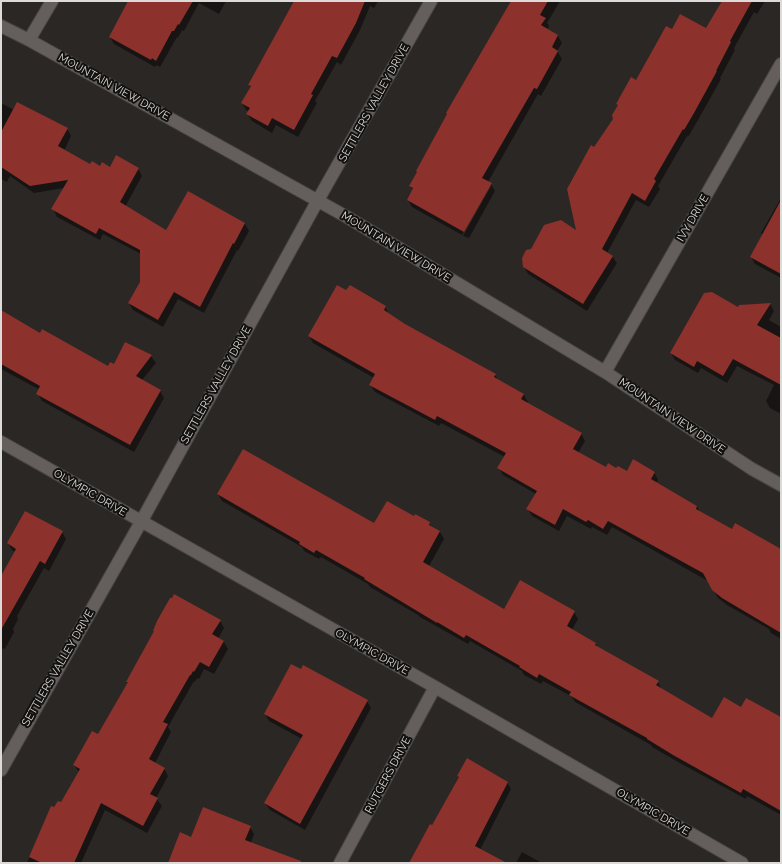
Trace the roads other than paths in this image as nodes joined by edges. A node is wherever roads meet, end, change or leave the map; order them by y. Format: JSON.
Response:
{"nodes":[{"id":1,"x":52,"y":1,"type":"edge"},
{"id":2,"x":431,"y":1,"type":"edge"},
{"id":3,"x":1,"y":26,"type":"edge"},
{"id":4,"x":29,"y":40,"type":"junction"},
{"id":5,"x":781,"y":64,"type":"edge"},
{"id":6,"x":318,"y":200,"type":"junction"},
{"id":7,"x":605,"y":372,"type":"junction"},
{"id":8,"x":1,"y":442,"type":"edge"},
{"id":9,"x":781,"y":485,"type":"edge"},
{"id":10,"x":141,"y":522,"type":"junction"},
{"id":11,"x":435,"y":687,"type":"junction"},
{"id":12,"x":1,"y":770,"type":"edge"},
{"id":13,"x":723,"y":858,"type":"edge"},
{"id":14,"x":340,"y":863,"type":"edge"},
{"id":15,"x":742,"y":863,"type":"edge"}],
"edges":[{"from":1,"to":4,"type":"street"},
{"from":2,"to":6,"type":"street","name":"SETTLERS VALLEY DRIVE"},
{"from":3,"to":4,"type":"street","name":"MOUNTAIN VIEW DRIVE"},
{"from":4,"to":6,"type":"street","name":"MOUNTAIN VIEW DRIVE"},
{"from":5,"to":7,"type":"street","name":"IVY DRIVE"},
{"from":6,"to":7,"type":"street","name":"MOUNTAIN VIEW DRIVE"},
{"from":6,"to":10,"type":"street","name":"SETTLERS VALLEY DRIVE"},
{"from":7,"to":9,"type":"street","name":"MOUNTAIN VIEW DRIVE"},
{"from":8,"to":10,"type":"street","name":"OLYMPIC DRIVE"},
{"from":10,"to":11,"type":"street","name":"OLYMPIC DRIVE"},
{"from":10,"to":12,"type":"street","name":"SETTLERS VALLEY DRIVE"},
{"from":11,"to":13,"type":"street","name":"OLYMPIC DRIVE"},
{"from":11,"to":14,"type":"street","name":"RUTGERS DRIVE"},
{"from":13,"to":15,"type":"street","name":"OLYMPIC DRIVE"}]}
